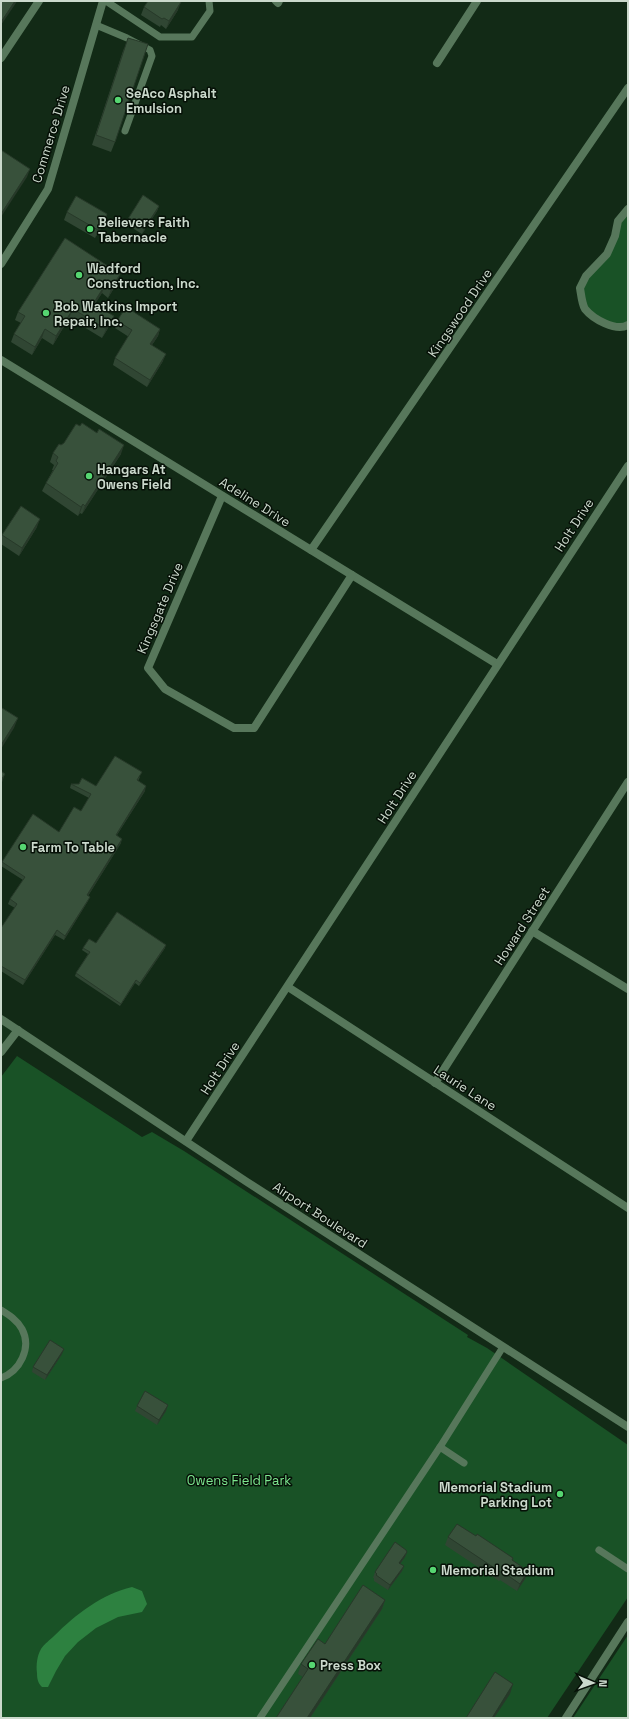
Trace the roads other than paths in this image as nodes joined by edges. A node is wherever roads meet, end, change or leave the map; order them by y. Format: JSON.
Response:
{"nodes":[{"id":1,"x":39,"y":1,"type":"edge"},
{"id":2,"x":104,"y":1,"type":"edge"},
{"id":3,"x":209,"y":1,"type":"edge"},
{"id":4,"x":477,"y":1,"type":"edge"},
{"id":5,"x":96,"y":25,"type":"junction"},
{"id":6,"x":1,"y":58,"type":"edge"},
{"id":7,"x":437,"y":63,"type":"dead end"},
{"id":8,"x":628,"y":88,"type":"edge"},
{"id":9,"x":125,"y":132,"type":"dead end"},
{"id":10,"x":628,"y":209,"type":"edge"},
{"id":11,"x":1,"y":264,"type":"edge"},
{"id":12,"x":628,"y":325,"type":"edge"},
{"id":13,"x":1,"y":360,"type":"edge"},
{"id":14,"x":628,"y":466,"type":"edge"},
{"id":15,"x":618,"y":480,"type":"junction"},
{"id":16,"x":628,"y":480,"type":"edge"},
{"id":17,"x":222,"y":496,"type":"junction"},
{"id":18,"x":311,"y":550,"type":"junction"},
{"id":19,"x":352,"y":575,"type":"junction"},
{"id":20,"x":497,"y":664,"type":"junction"},
{"id":21,"x":628,"y":782,"type":"edge"},
{"id":22,"x":532,"y":931,"type":"junction"},
{"id":23,"x":288,"y":987,"type":"junction"},
{"id":24,"x":628,"y":989,"type":"edge"},
{"id":25,"x":1,"y":1019,"type":"edge"},
{"id":26,"x":18,"y":1030,"type":"junction"},
{"id":27,"x":1,"y":1052,"type":"edge"},
{"id":28,"x":436,"y":1083,"type":"junction"},
{"id":29,"x":186,"y":1141,"type":"junction"},
{"id":30,"x":628,"y":1208,"type":"edge"},
{"id":31,"x":1,"y":1310,"type":"edge"},
{"id":32,"x":503,"y":1347,"type":"junction"},
{"id":33,"x":1,"y":1378,"type":"edge"},
{"id":34,"x":628,"y":1427,"type":"edge"},
{"id":35,"x":440,"y":1447,"type":"junction"},
{"id":36,"x":464,"y":1463,"type":"dead end"},
{"id":37,"x":599,"y":1550,"type":"dead end"},
{"id":38,"x":628,"y":1569,"type":"edge"},
{"id":39,"x":628,"y":1622,"type":"edge"},
{"id":40,"x":260,"y":1718,"type":"edge"},
{"id":41,"x":566,"y":1718,"type":"edge"}],
"edges":[{"from":1,"to":6,"type":"street"},
{"from":2,"to":3,"type":"lane"},
{"from":2,"to":5,"type":"street","name":"Commerce Drive"},
{"from":4,"to":7,"type":"street"},
{"from":5,"to":9,"type":"lane"},
{"from":5,"to":11,"type":"street","name":"Commerce Drive"},
{"from":8,"to":18,"type":"street","name":"Kingswood Drive"},
{"from":10,"to":12,"type":"street"},
{"from":13,"to":17,"type":"street","name":"Adeline Drive"},
{"from":14,"to":15,"type":"street","name":"Holt Drive"},
{"from":15,"to":16,"type":"street"},
{"from":15,"to":20,"type":"street","name":"Holt Drive"},
{"from":17,"to":18,"type":"street","name":"Adeline Drive"},
{"from":17,"to":19,"type":"street","name":"Kingsgate Drive"},
{"from":18,"to":19,"type":"street","name":"Adeline Drive"},
{"from":19,"to":20,"type":"street","name":"Adeline Drive"},
{"from":20,"to":23,"type":"street","name":"Holt Drive"},
{"from":21,"to":22,"type":"street","name":"Howard Street"},
{"from":22,"to":24,"type":"street"},
{"from":22,"to":28,"type":"street","name":"Howard Street"},
{"from":23,"to":28,"type":"street","name":"Laurie Lane"},
{"from":23,"to":29,"type":"street","name":"Holt Drive"},
{"from":25,"to":26,"type":"street","name":"Airport Boulevard"},
{"from":26,"to":27,"type":"street"},
{"from":26,"to":29,"type":"street","name":"Airport Boulevard"},
{"from":28,"to":30,"type":"street","name":"Laurie Lane"},
{"from":29,"to":32,"type":"street","name":"Airport Boulevard"},
{"from":31,"to":33,"type":"lane"},
{"from":32,"to":34,"type":"street","name":"Airport Boulevard"},
{"from":32,"to":35,"type":"lane"},
{"from":35,"to":36,"type":"lane"},
{"from":35,"to":40,"type":"lane"},
{"from":37,"to":38,"type":"lane"},
{"from":39,"to":41,"type":"street"}]}
